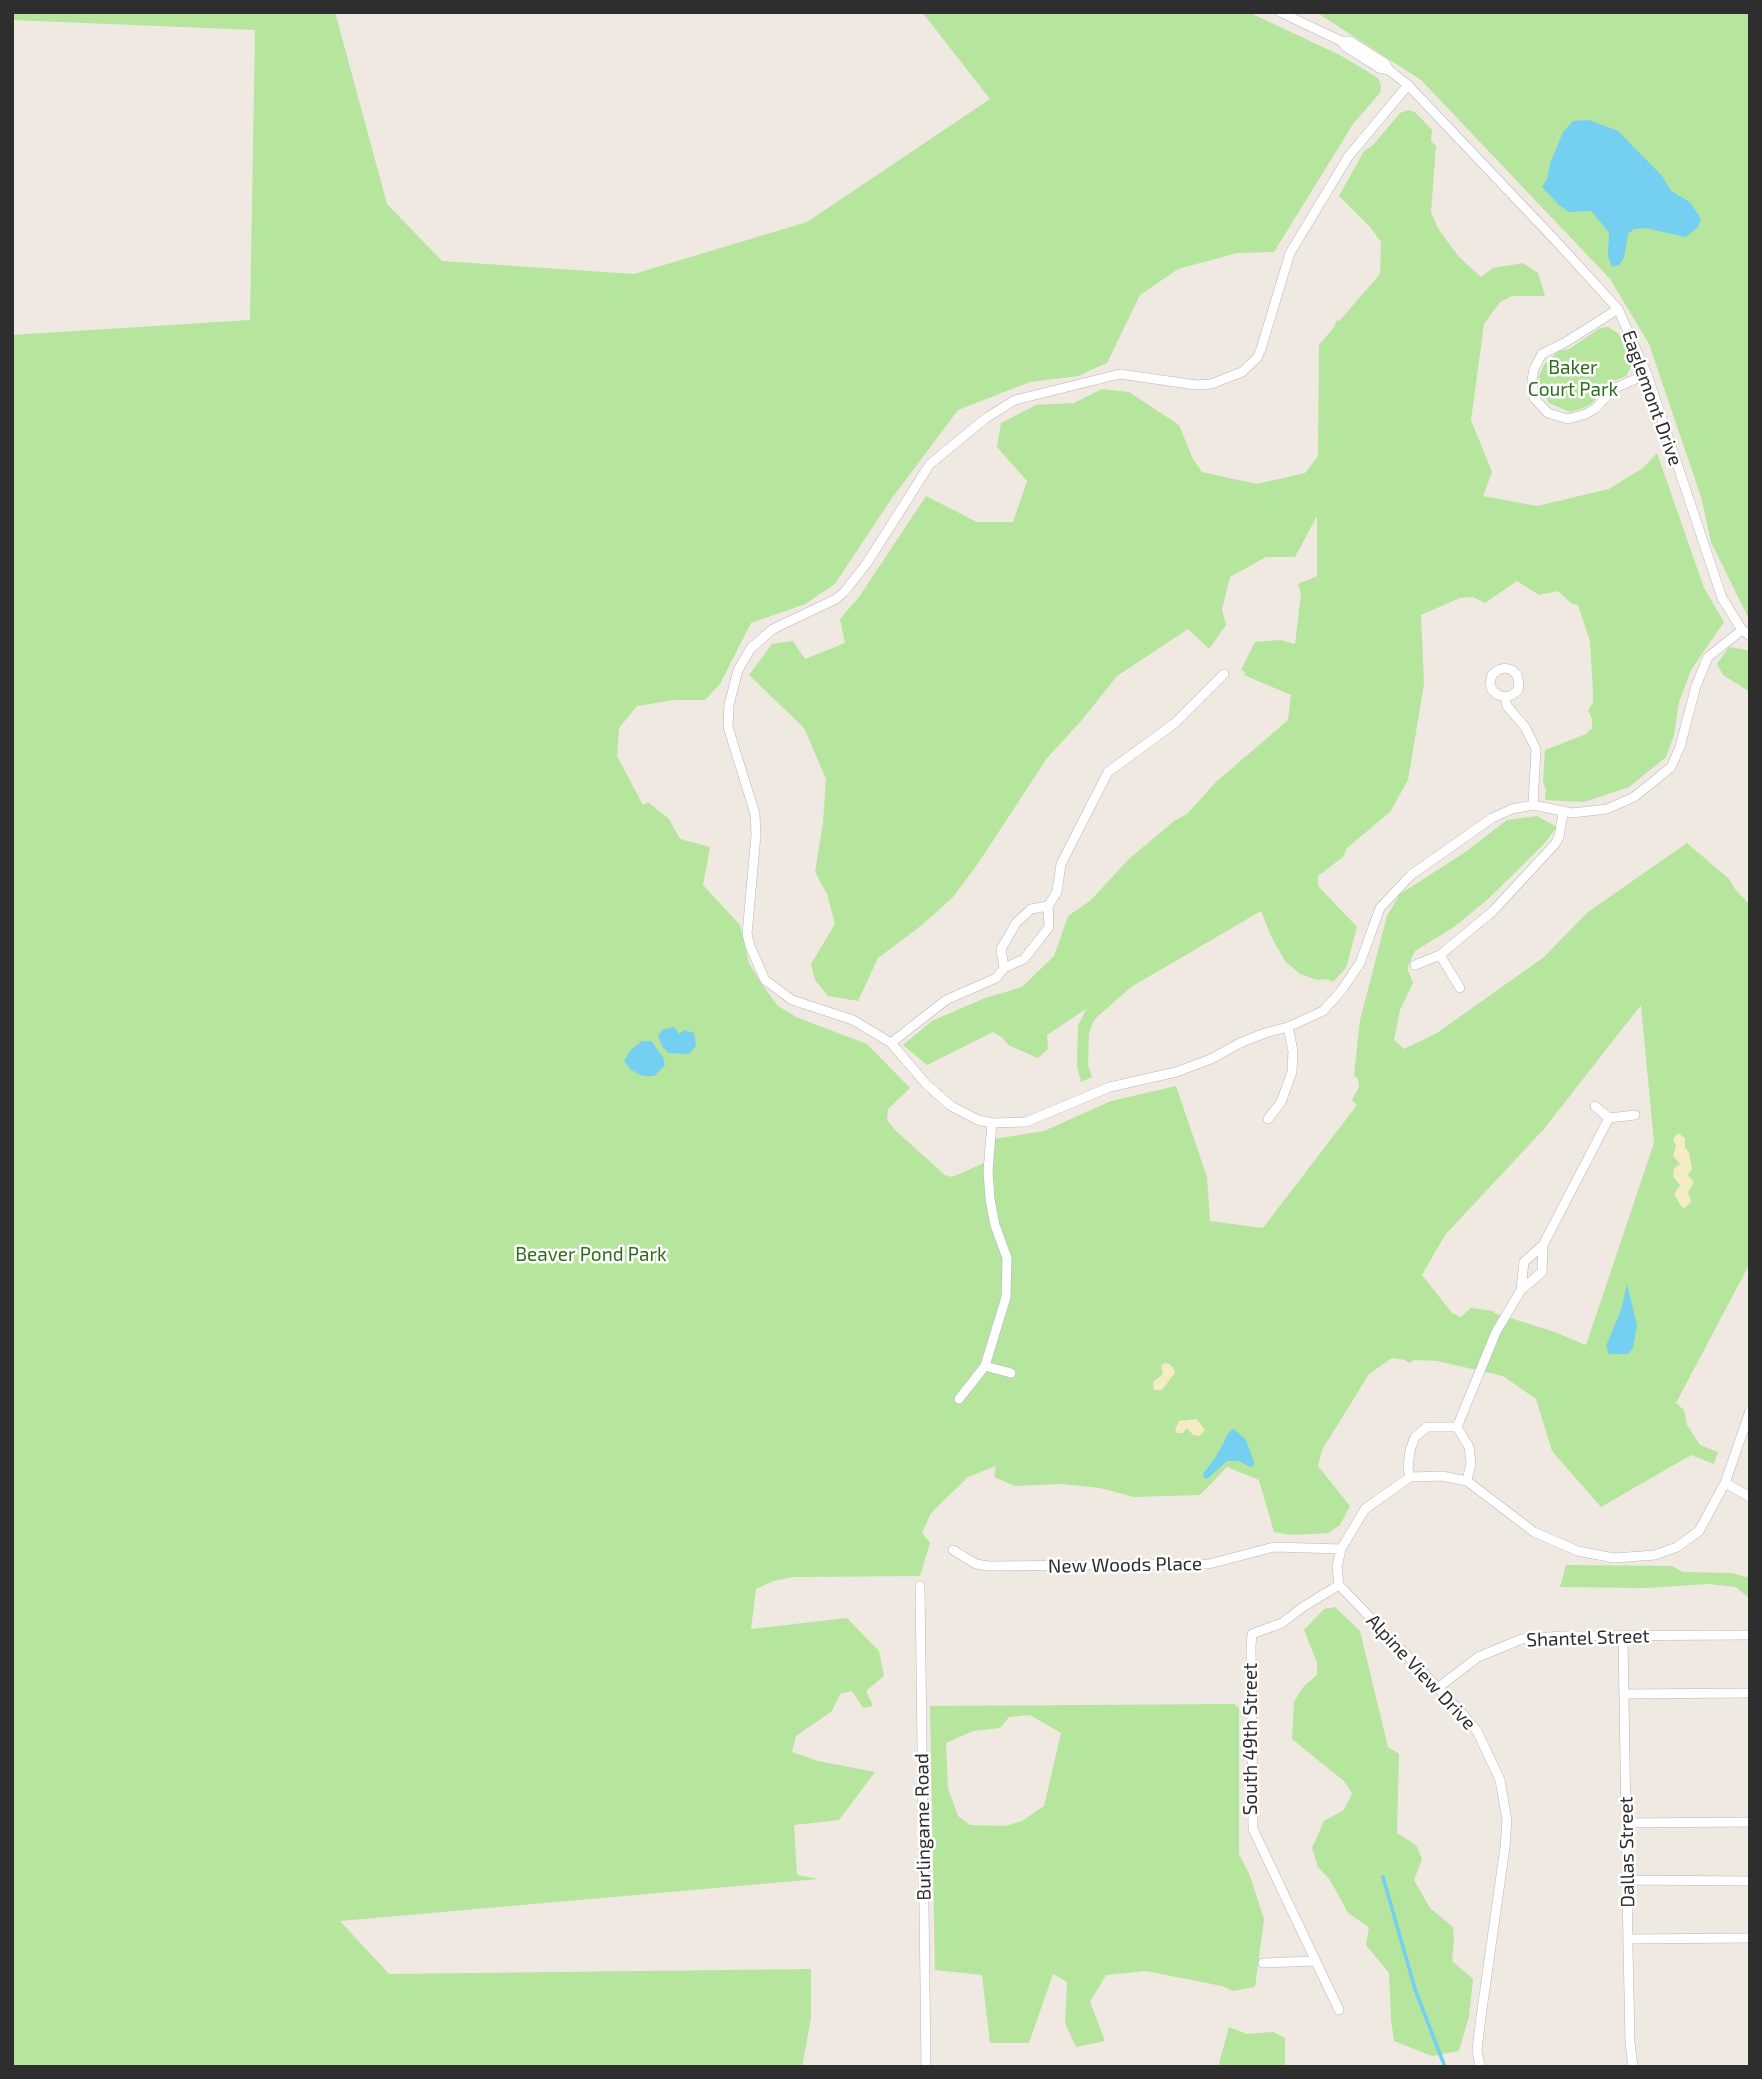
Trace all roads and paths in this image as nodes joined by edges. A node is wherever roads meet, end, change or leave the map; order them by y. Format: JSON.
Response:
{"nodes":[{"id":1,"x":1280,"y":12,"type":"edge"},
{"id":2,"x":1408,"y":85,"type":"junction"},
{"id":3,"x":1618,"y":309,"type":"junction"},
{"id":4,"x":1647,"y":374,"type":"junction"},
{"id":5,"x":1746,"y":633,"type":"edge"},
{"id":6,"x":1224,"y":674,"type":"dead end"},
{"id":7,"x":1505,"y":697,"type":"dead end"},
{"id":8,"x":1533,"y":805,"type":"junction"},
{"id":9,"x":1563,"y":813,"type":"junction"},
{"id":10,"x":1048,"y":906,"type":"junction"},
{"id":11,"x":1440,"y":955,"type":"junction"},
{"id":12,"x":1415,"y":965,"type":"dead end"},
{"id":13,"x":1004,"y":968,"type":"junction"},
{"id":14,"x":1460,"y":988,"type":"dead end"},
{"id":15,"x":1288,"y":1027,"type":"junction"},
{"id":16,"x":891,"y":1043,"type":"junction"},
{"id":17,"x":1595,"y":1106,"type":"dead end"},
{"id":18,"x":1635,"y":1115,"type":"dead end"},
{"id":19,"x":1268,"y":1118,"type":"dead end"},
{"id":20,"x":1609,"y":1118,"type":"junction"},
{"id":21,"x":992,"y":1124,"type":"junction"},
{"id":22,"x":1543,"y":1245,"type":"junction"},
{"id":23,"x":1521,"y":1290,"type":"junction"},
{"id":24,"x":985,"y":1366,"type":"junction"},
{"id":25,"x":1011,"y":1373,"type":"dead end"},
{"id":26,"x":959,"y":1399,"type":"dead end"},
{"id":27,"x":1750,"y":1411,"type":"edge"},
{"id":28,"x":1457,"y":1427,"type":"junction"},
{"id":29,"x":1410,"y":1477,"type":"junction"},
{"id":30,"x":1467,"y":1481,"type":"junction"},
{"id":31,"x":1725,"y":1483,"type":"junction"},
{"id":32,"x":1750,"y":1497,"type":"edge"},
{"id":33,"x":1340,"y":1549,"type":"junction"},
{"id":34,"x":953,"y":1550,"type":"dead end"},
{"id":35,"x":1339,"y":1585,"type":"junction"},
{"id":36,"x":920,"y":1586,"type":"dead end"},
{"id":37,"x":1750,"y":1635,"type":"edge"},
{"id":38,"x":1623,"y":1637,"type":"junction"},
{"id":39,"x":1439,"y":1687,"type":"junction"},
{"id":40,"x":1750,"y":1693,"type":"edge"},
{"id":41,"x":1625,"y":1694,"type":"junction"},
{"id":42,"x":1750,"y":1822,"type":"edge"},
{"id":43,"x":1626,"y":1824,"type":"junction"},
{"id":44,"x":1627,"y":1880,"type":"junction"},
{"id":45,"x":1750,"y":1881,"type":"edge"},
{"id":46,"x":1750,"y":1938,"type":"edge"},
{"id":47,"x":1628,"y":1939,"type":"junction"},
{"id":48,"x":1316,"y":1961,"type":"junction"},
{"id":49,"x":1263,"y":1963,"type":"dead end"},
{"id":50,"x":1339,"y":2010,"type":"dead end"},
{"id":51,"x":926,"y":2067,"type":"edge"},
{"id":52,"x":1480,"y":2067,"type":"edge"},
{"id":53,"x":1633,"y":2067,"type":"edge"}],
"edges":[{"from":1,"to":2,"type":"street","name":"Eaglemont Drive"},
{"from":2,"to":3,"type":"street","name":"Eaglemont Drive"},
{"from":2,"to":16,"type":"street"},
{"from":3,"to":4,"type":"street","name":"Eaglemont Drive"},
{"from":3,"to":4,"type":"street"},
{"from":4,"to":5,"type":"street","name":"Eaglemont Drive"},
{"from":5,"to":9,"type":"street"},
{"from":6,"to":10,"type":"street"},
{"from":7,"to":8,"type":"street"},
{"from":8,"to":9,"type":"street"},
{"from":8,"to":15,"type":"street"},
{"from":9,"to":11,"type":"street"},
{"from":10,"to":13,"type":"street"},
{"from":10,"to":13,"type":"street"},
{"from":11,"to":12,"type":"street"},
{"from":11,"to":14,"type":"street"},
{"from":13,"to":16,"type":"street"},
{"from":15,"to":19,"type":"street"},
{"from":15,"to":21,"type":"street"},
{"from":16,"to":21,"type":"street"},
{"from":17,"to":20,"type":"street"},
{"from":18,"to":20,"type":"street"},
{"from":20,"to":22,"type":"street"},
{"from":21,"to":24,"type":"street"},
{"from":22,"to":23,"type":"street"},
{"from":22,"to":23,"type":"street"},
{"from":23,"to":28,"type":"street"},
{"from":24,"to":25,"type":"street"},
{"from":24,"to":26,"type":"street"},
{"from":27,"to":31,"type":"street"},
{"from":28,"to":29,"type":"street"},
{"from":28,"to":30,"type":"street"},
{"from":29,"to":30,"type":"street"},
{"from":29,"to":33,"type":"street"},
{"from":30,"to":31,"type":"street"},
{"from":31,"to":32,"type":"street"},
{"from":33,"to":34,"type":"street","name":"New Woods Place"},
{"from":33,"to":35,"type":"street"},
{"from":35,"to":39,"type":"street","name":"Alpine View Drive"},
{"from":35,"to":48,"type":"street","name":"South 49th Street"},
{"from":36,"to":51,"type":"street","name":"Burlingame Road"},
{"from":37,"to":38,"type":"street","name":"Shantel Street"},
{"from":38,"to":39,"type":"street","name":"Shantel Street"},
{"from":38,"to":41,"type":"street","name":"Dallas Street"},
{"from":39,"to":52,"type":"street","name":"Alpine View Drive"},
{"from":40,"to":41,"type":"street"},
{"from":41,"to":43,"type":"street","name":"Dallas Street"},
{"from":42,"to":43,"type":"street"},
{"from":43,"to":44,"type":"street","name":"Dallas Street"},
{"from":44,"to":45,"type":"street"},
{"from":44,"to":47,"type":"street","name":"Dallas Street"},
{"from":46,"to":47,"type":"street"},
{"from":47,"to":53,"type":"street","name":"Dallas Street"},
{"from":48,"to":49,"type":"street"},
{"from":48,"to":50,"type":"street","name":"South 49th Street"}]}
